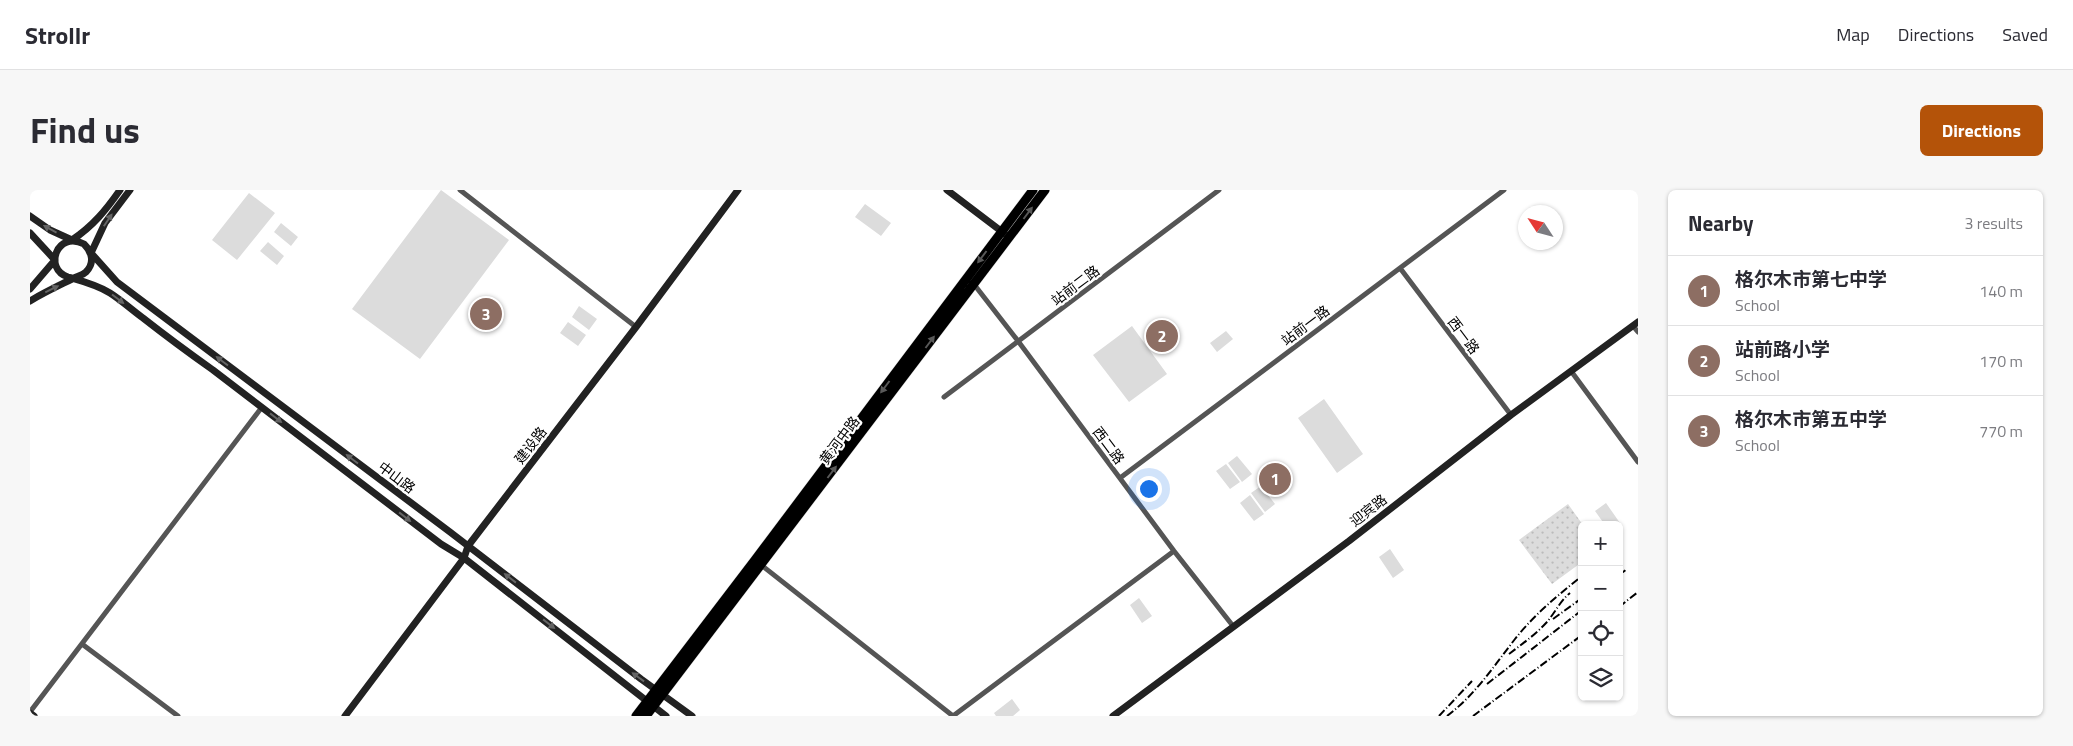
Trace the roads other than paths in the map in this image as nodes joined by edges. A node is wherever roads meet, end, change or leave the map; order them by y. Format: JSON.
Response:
{"nodes":[{"id":1,"x":120,"y":190,"type":"edge"},
{"id":2,"x":130,"y":190,"type":"edge"},
{"id":3,"x":460,"y":190,"type":"edge"},
{"id":4,"x":738,"y":190,"type":"edge"},
{"id":5,"x":947,"y":190,"type":"edge"},
{"id":6,"x":1033,"y":190,"type":"edge"},
{"id":7,"x":1045,"y":190,"type":"edge"},
{"id":8,"x":1220,"y":190,"type":"edge"},
{"id":9,"x":1504,"y":190,"type":"edge"},
{"id":10,"x":30,"y":216,"type":"edge"},
{"id":11,"x":30,"y":233,"type":"edge"},
{"id":12,"x":1005,"y":234,"type":"junction"},
{"id":13,"x":72,"y":240,"type":"junction"},
{"id":14,"x":91,"y":253,"type":"junction"},
{"id":15,"x":55,"y":260,"type":"junction"},
{"id":16,"x":1400,"y":268,"type":"junction"},
{"id":17,"x":75,"y":277,"type":"junction"},
{"id":18,"x":970,"y":281,"type":"junction"},
{"id":19,"x":30,"y":289,"type":"edge"},
{"id":20,"x":30,"y":301,"type":"edge"},
{"id":21,"x":1636,"y":326,"type":"edge"},
{"id":22,"x":636,"y":327,"type":"junction"},
{"id":23,"x":1018,"y":341,"type":"junction"},
{"id":24,"x":1571,"y":371,"type":"junction"},
{"id":25,"x":944,"y":398,"type":"dead end"},
{"id":26,"x":262,"y":407,"type":"junction"},
{"id":27,"x":1511,"y":415,"type":"junction"},
{"id":28,"x":1638,"y":462,"type":"edge"},
{"id":29,"x":1120,"y":478,"type":"junction"},
{"id":30,"x":468,"y":546,"type":"junction"},
{"id":31,"x":1174,"y":551,"type":"junction"},
{"id":32,"x":464,"y":558,"type":"junction"},
{"id":33,"x":758,"y":563,"type":"junction"},
{"id":34,"x":1233,"y":626,"type":"junction"},
{"id":35,"x":82,"y":644,"type":"junction"},
{"id":36,"x":660,"y":692,"type":"junction"},
{"id":37,"x":651,"y":703,"type":"junction"},
{"id":38,"x":30,"y":712,"type":"edge"},
{"id":39,"x":34,"y":716,"type":"edge"},
{"id":40,"x":178,"y":716,"type":"edge"},
{"id":41,"x":345,"y":716,"type":"edge"},
{"id":42,"x":636,"y":716,"type":"edge"},
{"id":43,"x":646,"y":716,"type":"edge"},
{"id":44,"x":666,"y":716,"type":"edge"},
{"id":45,"x":692,"y":716,"type":"edge"},
{"id":46,"x":953,"y":716,"type":"edge"},
{"id":47,"x":1113,"y":716,"type":"edge"}],
"edges":[{"from":1,"to":13,"type":"main road"},
{"from":14,"to":2,"type":"main road","one_way":true},
{"from":3,"to":22,"type":"street"},
{"from":4,"to":22,"type":"main road","name":"建设路"},
{"from":5,"to":12,"type":"main road"},
{"from":6,"to":12,"type":"highway","name":"黄河中路"},
{"from":12,"to":7,"type":"highway","name":"黄河中路","one_way":true},
{"from":8,"to":23,"type":"street","name":"站前二路"},
{"from":9,"to":16,"type":"street","name":"站前一路"},
{"from":13,"to":10,"type":"main road","one_way":true},
{"from":11,"to":15,"type":"main road"},
{"from":12,"to":18,"type":"highway","name":"黄河中路"},
{"from":13,"to":14,"type":"main road"},
{"from":13,"to":15,"type":"main road"},
{"from":14,"to":17,"type":"main road"},
{"from":30,"to":14,"type":"main road","name":"中山路","one_way":true},
{"from":15,"to":17,"type":"main road"},
{"from":15,"to":19,"type":"main road"},
{"from":16,"to":27,"type":"street","name":"西一路"},
{"from":16,"to":29,"type":"street","name":"站前一路"},
{"from":20,"to":17,"type":"main road","one_way":true},
{"from":17,"to":26,"type":"main road","name":"中山路","one_way":true},
{"from":18,"to":23,"type":"street","name":"西二路"},
{"from":18,"to":33,"type":"highway","name":"黄河中路"},
{"from":21,"to":24,"type":"main road","name":"迎宾路"},
{"from":22,"to":30,"type":"main road","name":"建设路"},
{"from":23,"to":25,"type":"street","name":"站前二路"},
{"from":23,"to":29,"type":"street","name":"西二路"},
{"from":24,"to":27,"type":"main road","name":"迎宾路"},
{"from":24,"to":28,"type":"street"},
{"from":26,"to":32,"type":"main road","name":"中山路","one_way":true},
{"from":26,"to":35,"type":"street"},
{"from":27,"to":34,"type":"main road","name":"迎宾路"},
{"from":29,"to":31,"type":"street","name":"西二路"},
{"from":30,"to":32,"type":"main road","name":"建设路"},
{"from":36,"to":30,"type":"main road","name":"中山路","one_way":true},
{"from":31,"to":34,"type":"street","name":"西二路"},
{"from":31,"to":46,"type":"street"},
{"from":32,"to":37,"type":"main road","name":"中山路","one_way":true},
{"from":32,"to":41,"type":"main road","name":"建设路"},
{"from":33,"to":36,"type":"highway","name":"黄河中路"},
{"from":33,"to":46,"type":"street"},
{"from":34,"to":47,"type":"main road","name":"迎宾路"},
{"from":35,"to":38,"type":"street"},
{"from":35,"to":40,"type":"street"},
{"from":36,"to":37,"type":"highway","name":"黄河中路"},
{"from":36,"to":45,"type":"main road","name":"中山路"},
{"from":37,"to":42,"type":"highway"},
{"from":37,"to":43,"type":"highway"},
{"from":37,"to":44,"type":"main road","name":"中山路"},
{"from":38,"to":39,"type":"main road"}]}
